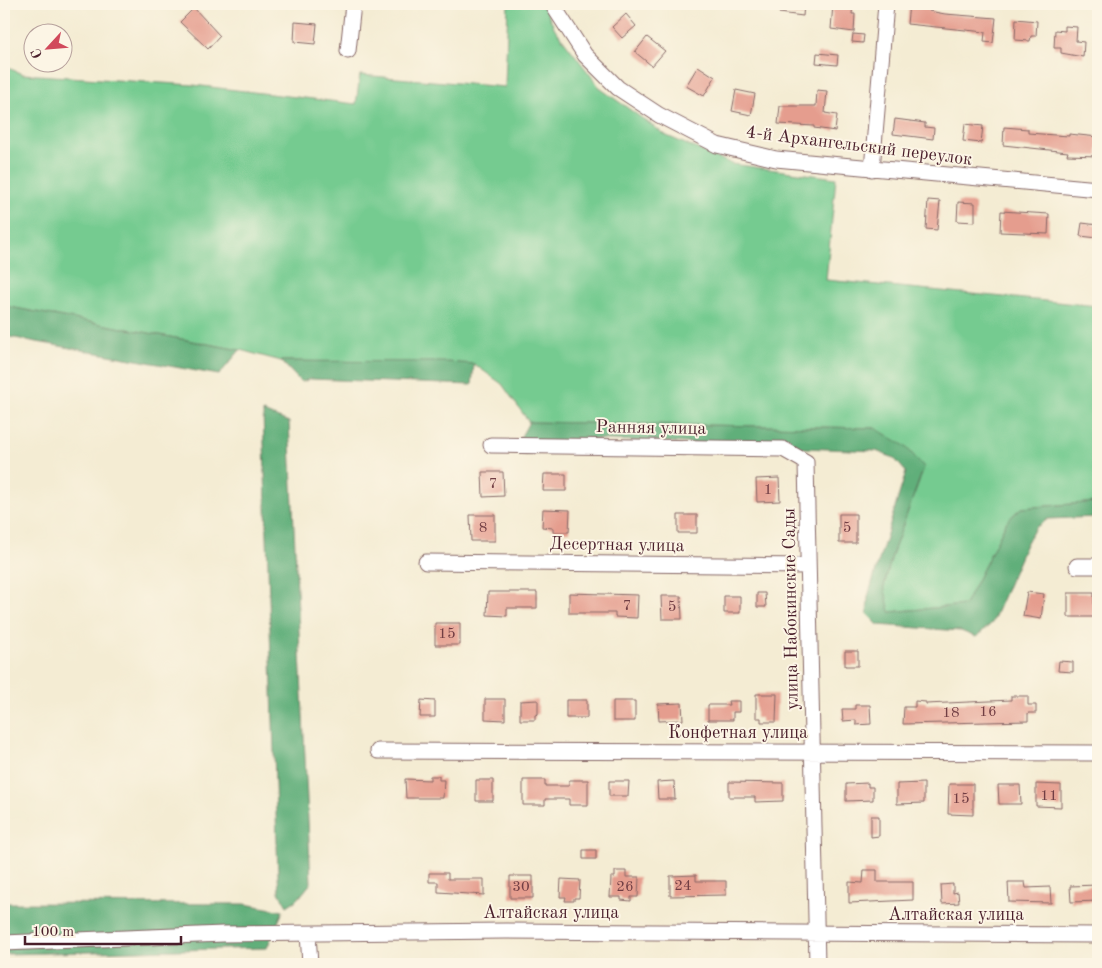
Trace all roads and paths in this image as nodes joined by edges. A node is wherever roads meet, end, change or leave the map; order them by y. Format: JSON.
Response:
{"nodes":[{"id":1,"x":353,"y":4,"type":"edge"},
{"id":2,"x":552,"y":4,"type":"edge"},
{"id":3,"x":886,"y":4,"type":"edge"},
{"id":4,"x":348,"y":51,"type":"dead end"},
{"id":5,"x":872,"y":169,"type":"junction"},
{"id":6,"x":1098,"y":189,"type":"edge"},
{"id":7,"x":491,"y":445,"type":"dead end"},
{"id":8,"x":806,"y":462,"type":"joint"},
{"id":9,"x":426,"y":562,"type":"dead end"},
{"id":10,"x":808,"y":566,"type":"junction"},
{"id":11,"x":1077,"y":566,"type":"dead end"},
{"id":12,"x":1098,"y":566,"type":"edge"},
{"id":13,"x":378,"y":751,"type":"dead end"},
{"id":14,"x":813,"y":751,"type":"junction"},
{"id":15,"x":1098,"y":753,"type":"edge"},
{"id":16,"x":816,"y":933,"type":"junction"},
{"id":17,"x":308,"y":934,"type":"junction"},
{"id":18,"x":1098,"y":935,"type":"edge"},
{"id":19,"x":4,"y":943,"type":"edge"},
{"id":20,"x":310,"y":964,"type":"edge"},
{"id":21,"x":817,"y":964,"type":"edge"}],
"edges":[{"from":1,"to":4,"type":"street"},
{"from":2,"to":5,"type":"street","name":"4-й Архангельский переулок"},
{"from":3,"to":5,"type":"street"},
{"from":5,"to":6,"type":"street","name":"4-й Архангельский переулок"},
{"from":7,"to":8,"type":"street","name":"Ранняя улица"},
{"from":8,"to":10,"type":"street","name":"улица Набокинские Сады"},
{"from":9,"to":10,"type":"street","name":"Десертная улица"},
{"from":10,"to":14,"type":"street","name":"улица Набокинские Сады"},
{"from":11,"to":12,"type":"street"},
{"from":13,"to":14,"type":"street","name":"Конфетная улица"},
{"from":14,"to":15,"type":"street","name":"Конфетная улица"},
{"from":14,"to":16,"type":"street","name":"улица Набокинские Сады"},
{"from":16,"to":17,"type":"street","name":"Алтайская улица"},
{"from":16,"to":18,"type":"street","name":"Алтайская улица"},
{"from":16,"to":21,"type":"street","name":"улица Набокинские Сады"},
{"from":17,"to":19,"type":"street","name":"Алтайская улица"},
{"from":17,"to":20,"type":"street"}]}
